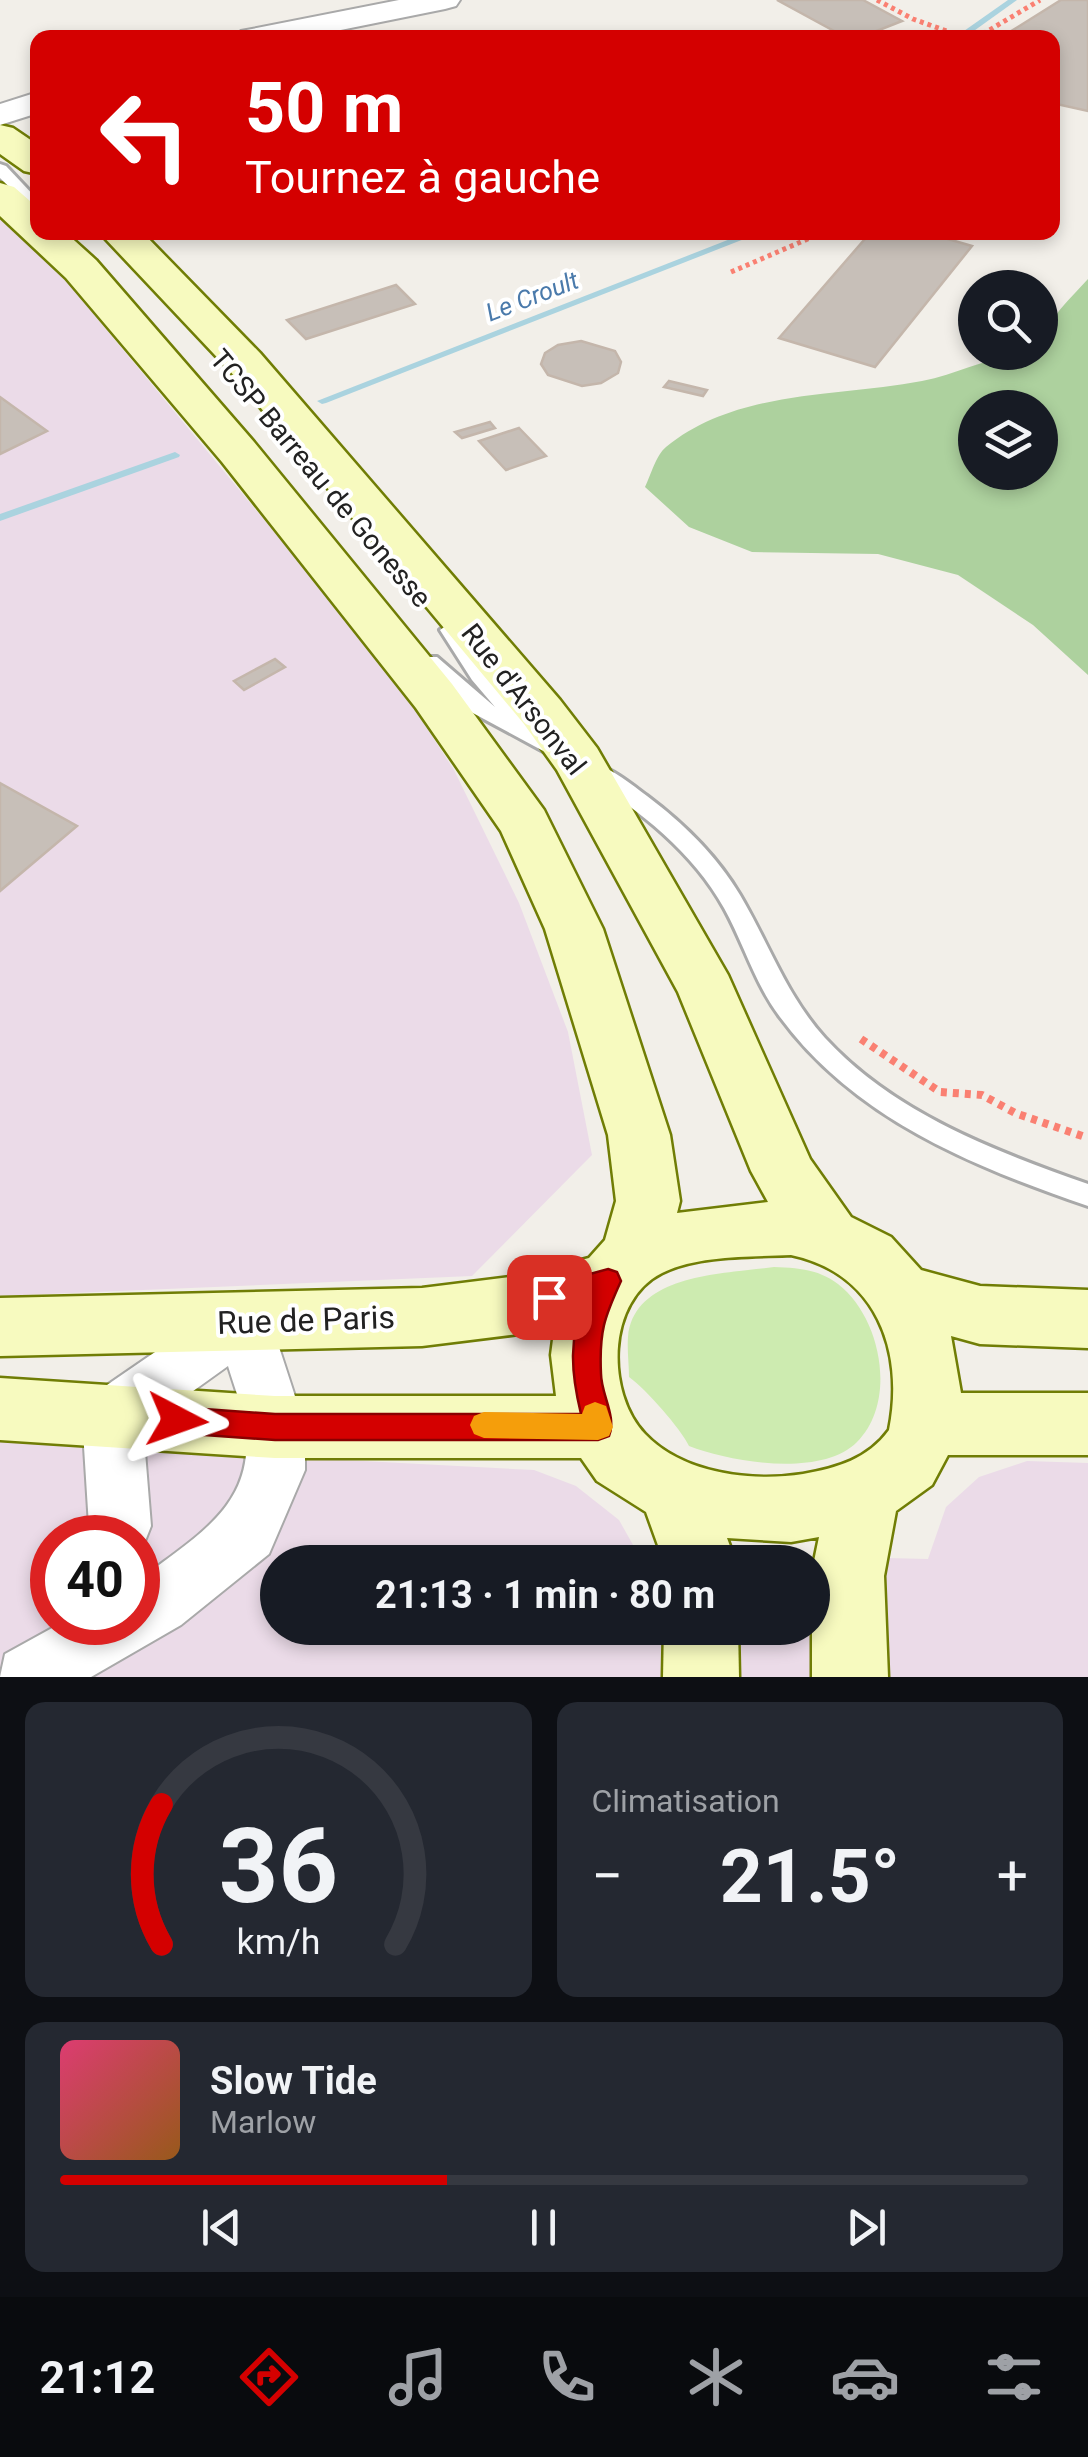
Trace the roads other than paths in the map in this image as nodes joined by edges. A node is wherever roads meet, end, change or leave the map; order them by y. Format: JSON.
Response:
{"nodes":[{"id":1,"x":445,"y":0,"type":"edge"},
{"id":2,"x":293,"y":30,"type":"edge"},
{"id":3,"x":30,"y":105,"type":"edge"},
{"id":4,"x":0,"y":115,"type":"edge"},
{"id":5,"x":0,"y":136,"type":"edge"},
{"id":6,"x":30,"y":157,"type":"edge"},
{"id":7,"x":0,"y":167,"type":"edge"},
{"id":8,"x":30,"y":182,"type":"edge"},
{"id":9,"x":0,"y":196,"type":"edge"},
{"id":10,"x":30,"y":201,"type":"edge"},
{"id":11,"x":30,"y":223,"type":"edge"},
{"id":12,"x":49,"y":240,"type":"edge"},
{"id":13,"x":68,"y":240,"type":"edge"},
{"id":14,"x":108,"y":240,"type":"edge"},
{"id":15,"x":128,"y":240,"type":"edge"},
{"id":16,"x":455,"y":686,"type":"junction"},
{"id":17,"x":554,"y":747,"type":"junction"},
{"id":18,"x":525,"y":824,"type":"junction"},
{"id":19,"x":1088,"y":1195,"type":"edge"},
{"id":20,"x":828,"y":1234,"type":"junction"},
{"id":21,"x":620,"y":1268,"type":"junction"},
{"id":22,"x":904,"y":1294,"type":"junction"},
{"id":23,"x":1088,"y":1319,"type":"edge"},
{"id":24,"x":245,"y":1322,"type":"junction"},
{"id":25,"x":0,"y":1327,"type":"edge"},
{"id":26,"x":0,"y":1409,"type":"edge"},
{"id":27,"x":112,"y":1415,"type":"junction"},
{"id":28,"x":926,"y":1424,"type":"junction"},
{"id":29,"x":1088,"y":1424,"type":"edge"},
{"id":30,"x":275,"y":1427,"type":"junction"},
{"id":31,"x":598,"y":1427,"type":"junction"},
{"id":32,"x":864,"y":1492,"type":"junction"},
{"id":33,"x":676,"y":1494,"type":"junction"},
{"id":34,"x":119,"y":1515,"type":"edge"},
{"id":35,"x":694,"y":1545,"type":"edge"},
{"id":36,"x":160,"y":1603,"type":"edge"},
{"id":37,"x":702,"y":1645,"type":"edge"},
{"id":38,"x":701,"y":1677,"type":"edge"},
{"id":39,"x":850,"y":1677,"type":"edge"}],
"edges":[{"from":1,"to":2,"type":"street"},
{"from":3,"to":4,"type":"street"},
{"from":5,"to":6,"type":"main road"},
{"from":7,"to":8,"type":"lane"},
{"from":7,"to":10,"type":"lane"},
{"from":9,"to":11,"type":"main road"},
{"from":12,"to":18,"type":"main road"},
{"from":13,"to":16,"type":"lane","name":"TCSP Barreau de Gonesse"},
{"from":14,"to":17,"type":"lane","name":"TCSP Barreau de Gonesse"},
{"from":15,"to":17,"type":"main road","name":"Rue d'Arsonval"},
{"from":16,"to":17,"type":"lane","name":"TCSP Barreau de Gonesse"},
{"from":16,"to":18,"type":"lane","name":"TCSP Barreau de Gonesse"},
{"from":17,"to":19,"type":"lane","name":"TCSP Barreau de Gonesse"},
{"from":17,"to":20,"type":"main road","name":"Rue d'Arsonval"},
{"from":18,"to":21,"type":"main road"},
{"from":20,"to":21,"type":"main road"},
{"from":20,"to":22,"type":"main road"},
{"from":21,"to":24,"type":"main road","name":"Rue de Paris"},
{"from":21,"to":31,"type":"main road"},
{"from":22,"to":23,"type":"main road"},
{"from":22,"to":28,"type":"main road"},
{"from":24,"to":25,"type":"main road","name":"Rue de Paris"},
{"from":24,"to":27,"type":"street"},
{"from":24,"to":30,"type":"street"},
{"from":26,"to":27,"type":"main road"},
{"from":27,"to":30,"type":"main road"},
{"from":27,"to":34,"type":"street"},
{"from":28,"to":29,"type":"main road"},
{"from":28,"to":32,"type":"main road"},
{"from":30,"to":31,"type":"main road"},
{"from":30,"to":36,"type":"street"},
{"from":31,"to":33,"type":"main road"},
{"from":32,"to":33,"type":"main road"},
{"from":32,"to":39,"type":"main road"},
{"from":33,"to":35,"type":"main road"},
{"from":37,"to":38,"type":"main road"}]}
